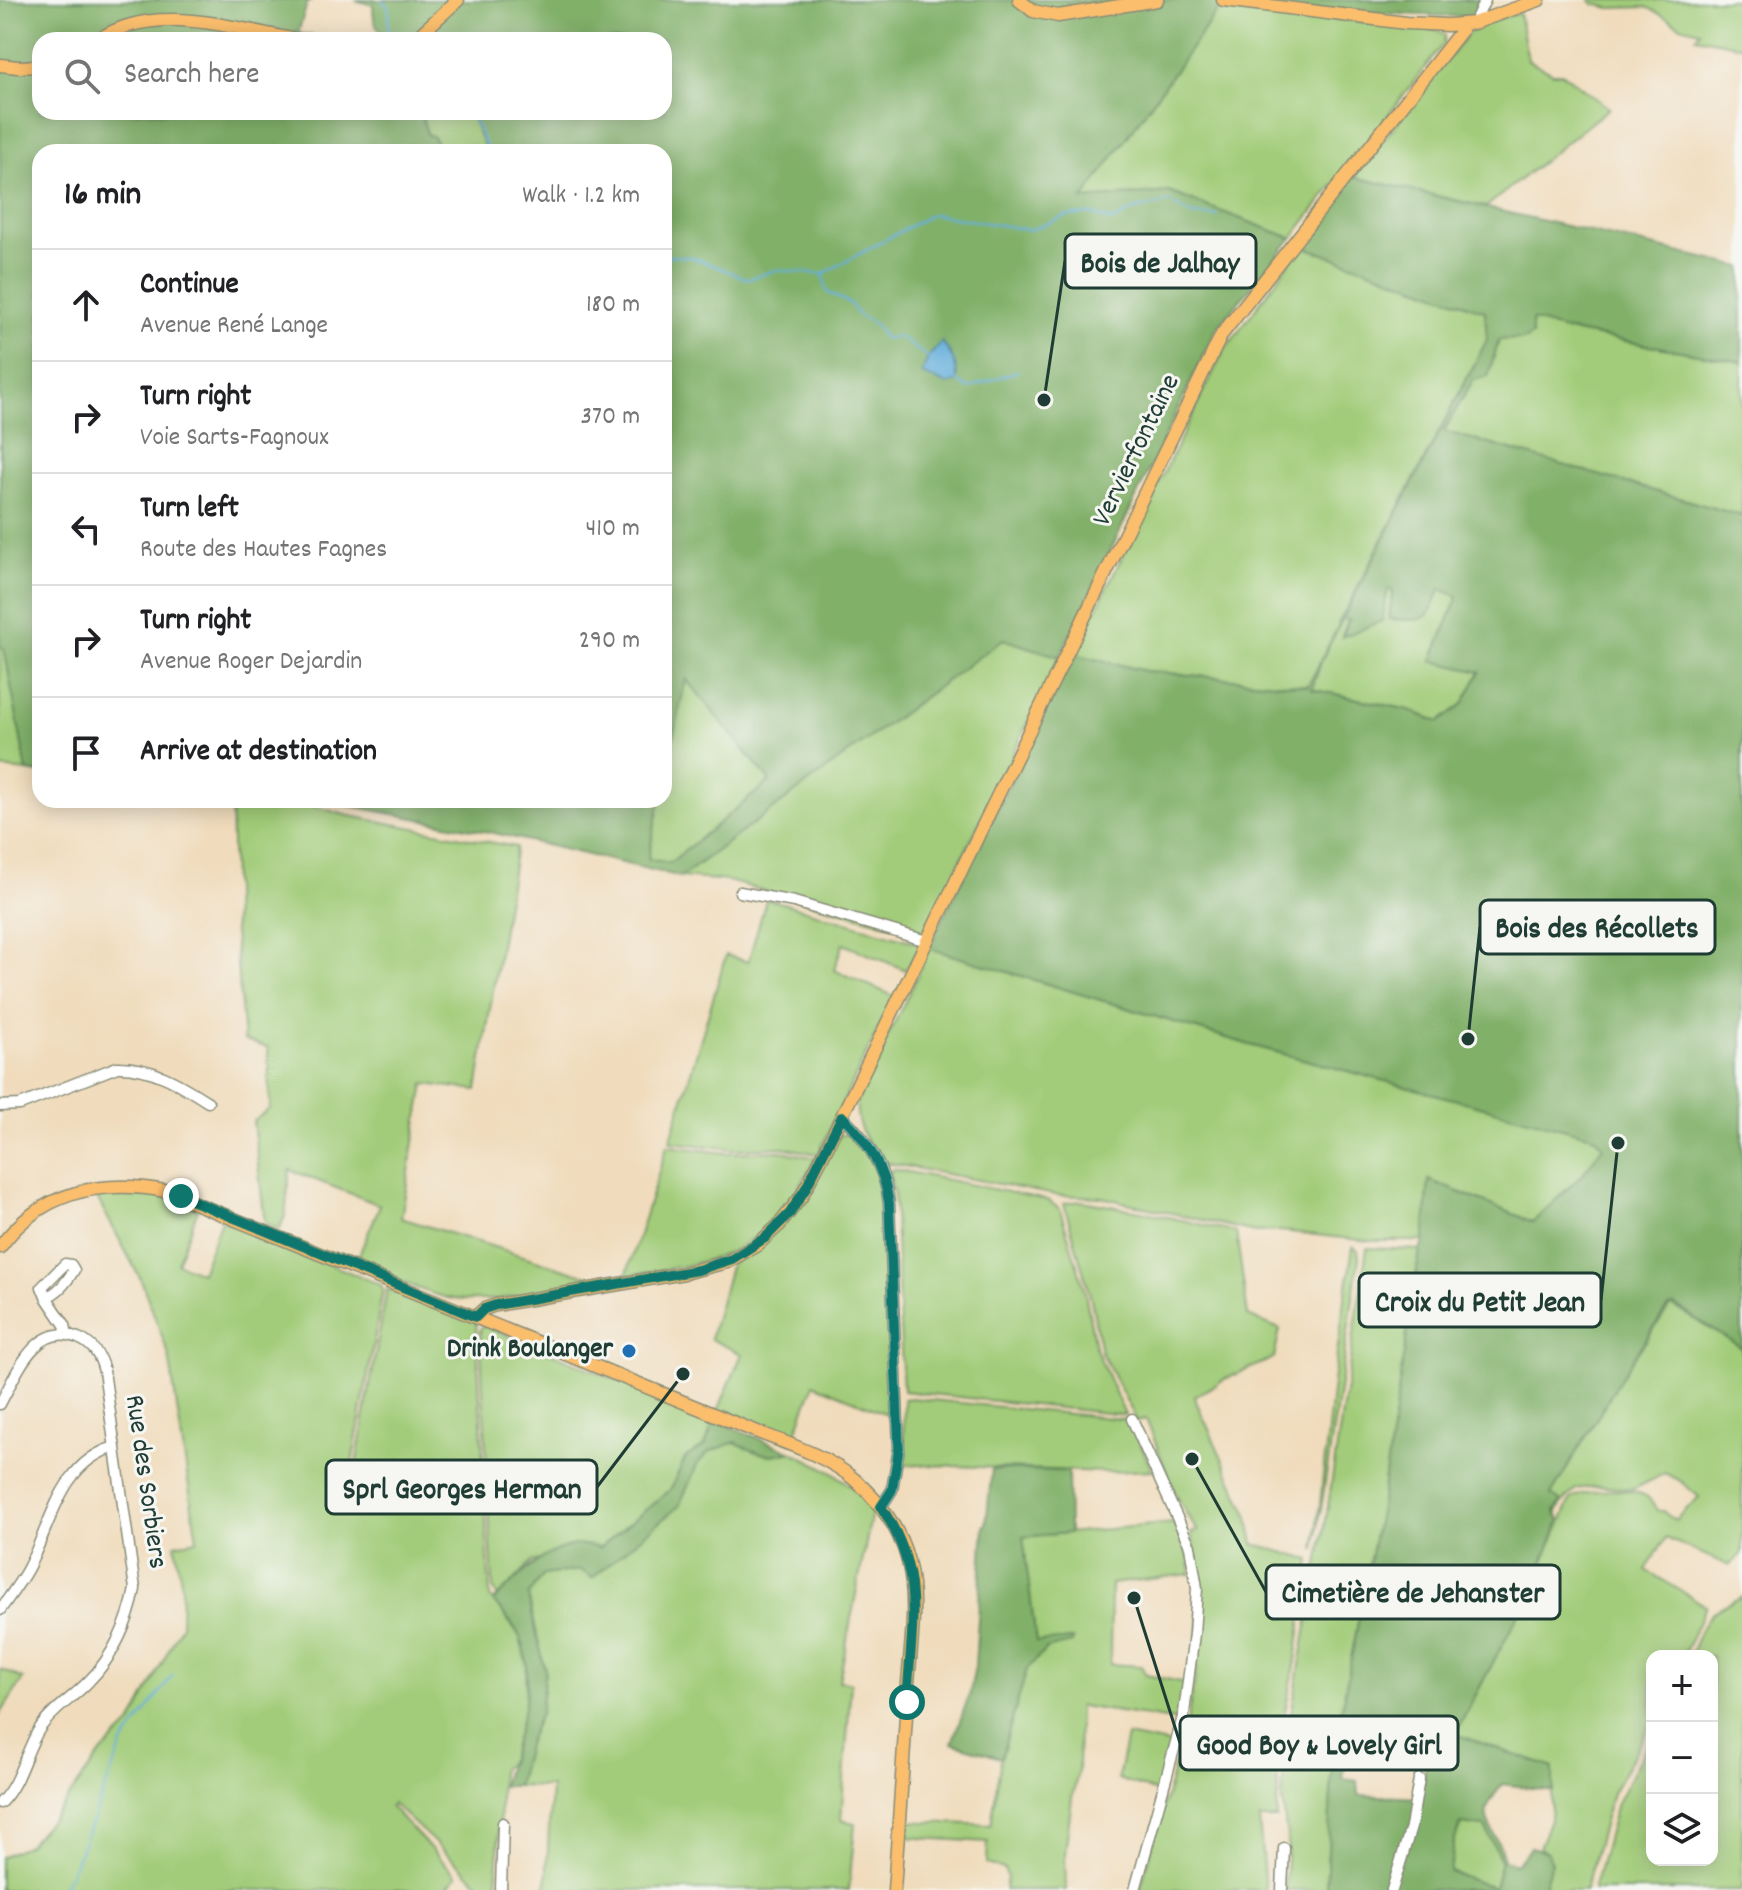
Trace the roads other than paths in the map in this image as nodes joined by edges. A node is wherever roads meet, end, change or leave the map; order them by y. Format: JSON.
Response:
{"nodes":[{"id":1,"x":458,"y":0,"type":"edge"},
{"id":2,"x":1019,"y":0,"type":"edge"},
{"id":3,"x":1157,"y":0,"type":"edge"},
{"id":4,"x":1223,"y":0,"type":"edge"},
{"id":5,"x":1485,"y":0,"type":"edge"},
{"id":6,"x":1539,"y":0,"type":"edge"},
{"id":7,"x":1467,"y":24,"type":"junction"},
{"id":8,"x":114,"y":32,"type":"edge"},
{"id":9,"x":252,"y":32,"type":"edge"},
{"id":10,"x":423,"y":32,"type":"edge"},
{"id":11,"x":0,"y":65,"type":"edge"},
{"id":12,"x":32,"y":66,"type":"edge"},
{"id":13,"x":740,"y":892,"type":"dead end"},
{"id":14,"x":927,"y":941,"type":"junction"},
{"id":15,"x":208,"y":1102,"type":"dead end"},
{"id":16,"x":0,"y":1106,"type":"edge"},
{"id":17,"x":842,"y":1116,"type":"junction"},
{"id":18,"x":0,"y":1247,"type":"edge"},
{"id":19,"x":46,"y":1297,"type":"dead end"},
{"id":20,"x":476,"y":1317,"type":"junction"},
{"id":21,"x":67,"y":1334,"type":"junction"},
{"id":22,"x":0,"y":1404,"type":"edge"},
{"id":23,"x":1132,"y":1419,"type":"dead end"},
{"id":24,"x":115,"y":1447,"type":"junction"},
{"id":25,"x":881,"y":1507,"type":"junction"},
{"id":26,"x":0,"y":1610,"type":"edge"},
{"id":27,"x":1419,"y":1779,"type":"dead end"},
{"id":28,"x":0,"y":1803,"type":"edge"},
{"id":29,"x":503,"y":1823,"type":"dead end"},
{"id":30,"x":1284,"y":1848,"type":"dead end"},
{"id":31,"x":501,"y":1890,"type":"edge"},
{"id":32,"x":894,"y":1890,"type":"edge"},
{"id":33,"x":1135,"y":1890,"type":"edge"},
{"id":34,"x":1282,"y":1890,"type":"edge"},
{"id":35,"x":1392,"y":1890,"type":"edge"}],
"edges":[{"from":1,"to":10,"type":"main road"},
{"from":2,"to":3,"type":"main road"},
{"from":4,"to":7,"type":"main road"},
{"from":5,"to":7,"type":"street","name":"Vervierfontaine"},
{"from":6,"to":7,"type":"main road"},
{"from":7,"to":14,"type":"main road","name":"Vervierfontaine"},
{"from":8,"to":9,"type":"main road"},
{"from":11,"to":12,"type":"main road"},
{"from":13,"to":14,"type":"street"},
{"from":14,"to":17,"type":"main road","name":"Vervierfontaine"},
{"from":15,"to":16,"type":"street"},
{"from":17,"to":20,"type":"main road","name":"Vervierfontaine"},
{"from":17,"to":25,"type":"street"},
{"from":18,"to":20,"type":"main road"},
{"from":19,"to":21,"type":"street","name":"Rue des Sorbiers"},
{"from":20,"to":25,"type":"main road"},
{"from":21,"to":22,"type":"street"},
{"from":21,"to":24,"type":"street","name":"Rue des Sorbiers"},
{"from":23,"to":33,"type":"street"},
{"from":24,"to":26,"type":"street"},
{"from":24,"to":28,"type":"street","name":"Rue des Sorbiers"},
{"from":25,"to":32,"type":"main road"},
{"from":27,"to":35,"type":"street"},
{"from":29,"to":31,"type":"street"},
{"from":30,"to":34,"type":"street"}]}
